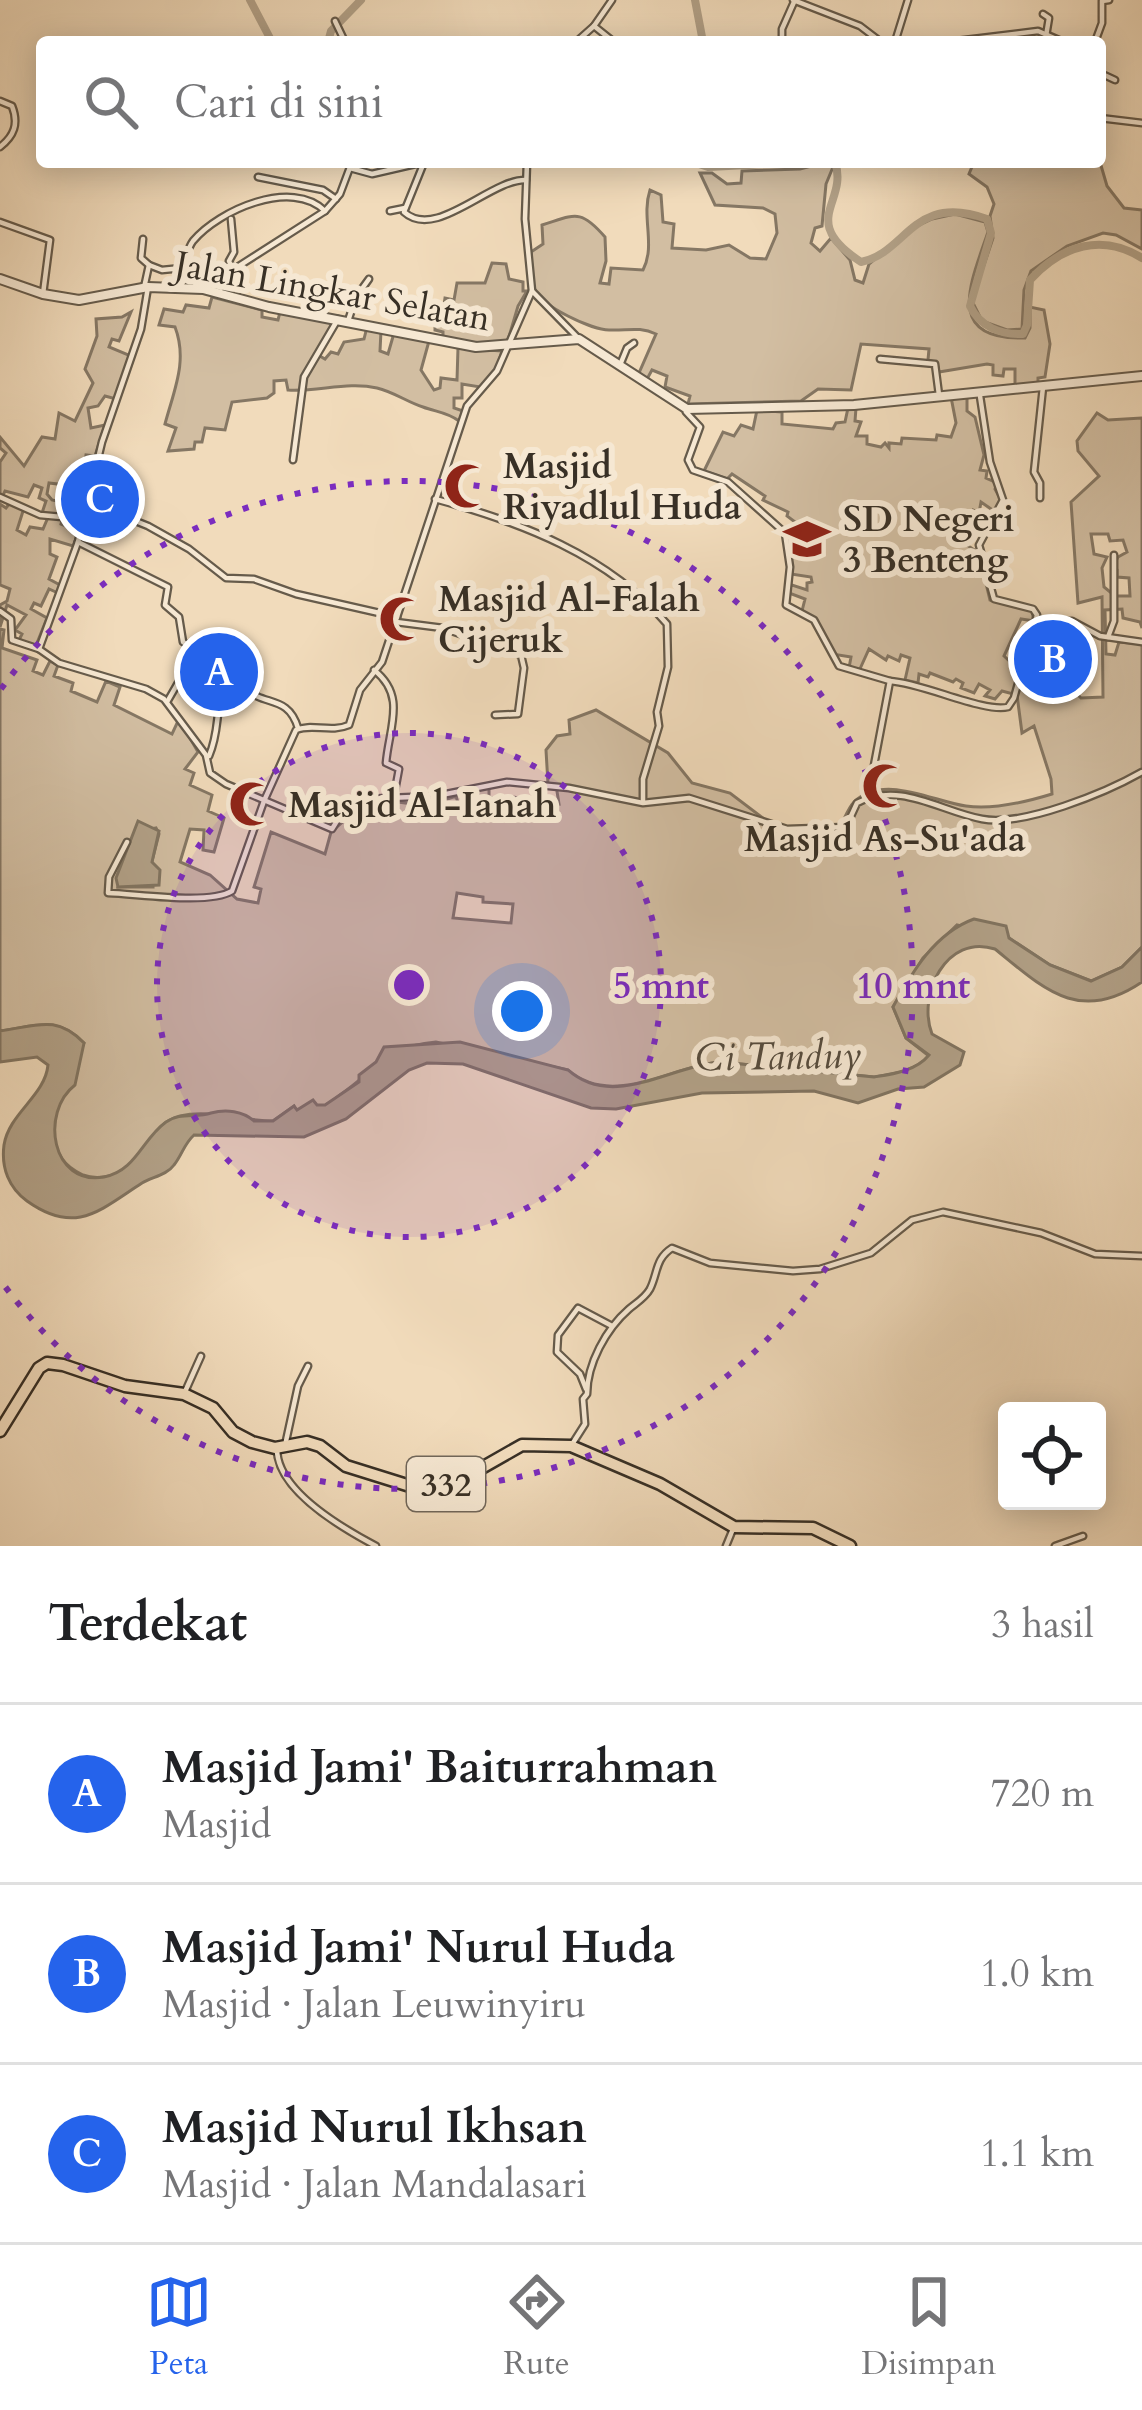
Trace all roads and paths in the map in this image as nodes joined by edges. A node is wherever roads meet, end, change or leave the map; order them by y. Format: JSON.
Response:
{"nodes":[{"id":1,"x":612,"y":0,"type":"edge"},
{"id":2,"x":794,"y":0,"type":"edge"},
{"id":3,"x":908,"y":0,"type":"edge"},
{"id":4,"x":1109,"y":0,"type":"edge"},
{"id":5,"x":1043,"y":14,"type":"dead end"},
{"id":6,"x":335,"y":21,"type":"dead end"},
{"id":7,"x":594,"y":26,"type":"junction"},
{"id":8,"x":1047,"y":33,"type":"junction"},
{"id":9,"x":344,"y":36,"type":"edge"},
{"id":10,"x":583,"y":36,"type":"edge"},
{"id":11,"x":606,"y":36,"type":"edge"},
{"id":12,"x":782,"y":36,"type":"edge"},
{"id":13,"x":871,"y":36,"type":"edge"},
{"id":14,"x":898,"y":36,"type":"edge"},
{"id":15,"x":995,"y":36,"type":"edge"},
{"id":16,"x":1046,"y":36,"type":"edge"},
{"id":17,"x":1052,"y":36,"type":"edge"},
{"id":18,"x":1097,"y":36,"type":"edge"},
{"id":19,"x":1106,"y":76,"type":"edge"},
{"id":20,"x":1115,"y":80,"type":"dead end"},
{"id":21,"x":0,"y":101,"type":"edge"},
{"id":22,"x":1106,"y":119,"type":"edge"},
{"id":23,"x":1142,"y":123,"type":"edge"},
{"id":24,"x":0,"y":147,"type":"edge"},
{"id":25,"x":350,"y":168,"type":"edge"},
{"id":26,"x":421,"y":168,"type":"edge"},
{"id":27,"x":527,"y":168,"type":"edge"},
{"id":28,"x":258,"y":177,"type":"dead end"},
{"id":29,"x":526,"y":180,"type":"junction"},
{"id":30,"x":336,"y":199,"type":"junction"},
{"id":31,"x":405,"y":208,"type":"junction"},
{"id":32,"x":325,"y":211,"type":"junction"},
{"id":33,"x":389,"y":211,"type":"dead end"},
{"id":34,"x":230,"y":216,"type":"junction"},
{"id":35,"x":0,"y":222,"type":"edge"},
{"id":36,"x":143,"y":239,"type":"dead end"},
{"id":37,"x":148,"y":265,"type":"junction"},
{"id":38,"x":233,"y":271,"type":"junction"},
{"id":39,"x":369,"y":278,"type":"dead end"},
{"id":40,"x":0,"y":279,"type":"edge"},
{"id":41,"x":146,"y":288,"type":"junction"},
{"id":42,"x":202,"y":289,"type":"junction"},
{"id":43,"x":532,"y":291,"type":"junction"},
{"id":44,"x":43,"y":294,"type":"junction"},
{"id":45,"x":343,"y":320,"type":"junction"},
{"id":46,"x":579,"y":339,"type":"junction"},
{"id":47,"x":634,"y":343,"type":"dead end"},
{"id":48,"x":509,"y":346,"type":"junction"},
{"id":49,"x":880,"y":359,"type":"dead end"},
{"id":50,"x":620,"y":365,"type":"junction"},
{"id":51,"x":1142,"y":376,"type":"edge"},
{"id":52,"x":1043,"y":387,"type":"junction"},
{"id":53,"x":980,"y":390,"type":"junction"},
{"id":54,"x":939,"y":395,"type":"junction"},
{"id":55,"x":682,"y":408,"type":"junction"},
{"id":56,"x":293,"y":460,"type":"dead end"},
{"id":57,"x":0,"y":497,"type":"edge"},
{"id":58,"x":62,"y":497,"type":"dead end"},
{"id":59,"x":1040,"y":498,"type":"dead end"},
{"id":60,"x":435,"y":500,"type":"junction"},
{"id":61,"x":88,"y":502,"type":"junction"},
{"id":62,"x":84,"y":519,"type":"junction"},
{"id":63,"x":78,"y":542,"type":"junction"},
{"id":64,"x":1114,"y":555,"type":"dead end"},
{"id":65,"x":0,"y":611,"type":"edge"},
{"id":66,"x":396,"y":619,"type":"junction"},
{"id":67,"x":1037,"y":623,"type":"junction"},
{"id":68,"x":1108,"y":637,"type":"junction"},
{"id":69,"x":1142,"y":642,"type":"edge"},
{"id":70,"x":38,"y":649,"type":"junction"},
{"id":71,"x":197,"y":650,"type":"junction"},
{"id":72,"x":374,"y":670,"type":"junction"},
{"id":73,"x":235,"y":673,"type":"junction"},
{"id":74,"x":890,"y":681,"type":"junction"},
{"id":75,"x":167,"y":702,"type":"junction"},
{"id":76,"x":495,"y":716,"type":"dead end"},
{"id":77,"x":298,"y":728,"type":"junction"},
{"id":78,"x":208,"y":759,"type":"junction"},
{"id":79,"x":1142,"y":772,"type":"edge"},
{"id":80,"x":394,"y":796,"type":"junction"},
{"id":81,"x":868,"y":797,"type":"junction"},
{"id":82,"x":263,"y":801,"type":"junction"},
{"id":83,"x":643,"y":803,"type":"junction"},
{"id":84,"x":128,"y":842,"type":"dead end"},
{"id":85,"x":1142,"y":1256,"type":"edge"},
{"id":86,"x":614,"y":1327,"type":"junction"},
{"id":87,"x":200,"y":1356,"type":"dead end"},
{"id":88,"x":308,"y":1366,"type":"dead end"},
{"id":89,"x":184,"y":1394,"type":"junction"},
{"id":90,"x":587,"y":1394,"type":"junction"},
{"id":91,"x":0,"y":1431,"type":"edge"},
{"id":92,"x":280,"y":1447,"type":"junction"},
{"id":93,"x":571,"y":1447,"type":"junction"},
{"id":94,"x":734,"y":1527,"type":"junction"},
{"id":95,"x":1083,"y":1536,"type":"dead end"},
{"id":96,"x":376,"y":1546,"type":"edge"},
{"id":97,"x":727,"y":1546,"type":"edge"},
{"id":98,"x":850,"y":1546,"type":"edge"},
{"id":99,"x":1055,"y":1546,"type":"edge"}],
"edges":[{"from":1,"to":7,"type":"street"},
{"from":2,"to":12,"type":"street"},
{"from":2,"to":13,"type":"street"},
{"from":3,"to":14,"type":"street"},
{"from":4,"to":18,"type":"street"},
{"from":5,"to":8,"type":"street"},
{"from":6,"to":9,"type":"street"},
{"from":7,"to":10,"type":"street"},
{"from":7,"to":11,"type":"street"},
{"from":8,"to":15,"type":"street"},
{"from":8,"to":16,"type":"street"},
{"from":8,"to":17,"type":"street"},
{"from":19,"to":20,"type":"street"},
{"from":21,"to":24,"type":"street"},
{"from":22,"to":23,"type":"street"},
{"from":25,"to":30,"type":"street"},
{"from":26,"to":31,"type":"street"},
{"from":27,"to":29,"type":"street"},
{"from":28,"to":30,"type":"street"},
{"from":29,"to":31,"type":"street"},
{"from":29,"to":43,"type":"street"},
{"from":30,"to":32,"type":"street"},
{"from":31,"to":33,"type":"street"},
{"from":32,"to":34,"type":"street"},
{"from":32,"to":38,"type":"street"},
{"from":34,"to":37,"type":"street"},
{"from":34,"to":38,"type":"street"},
{"from":35,"to":44,"type":"street"},
{"from":36,"to":37,"type":"street"},
{"from":37,"to":41,"type":"street"},
{"from":38,"to":42,"type":"street"},
{"from":39,"to":45,"type":"street"},
{"from":40,"to":44,"type":"street","name":"Jalan Lingkar Selatan"},
{"from":41,"to":42,"type":"street","name":"Jalan Lingkar Selatan"},
{"from":41,"to":44,"type":"street","name":"Jalan Lingkar Selatan"},
{"from":41,"to":61,"type":"street"},
{"from":42,"to":45,"type":"street","name":"Jalan Lingkar Selatan"},
{"from":43,"to":46,"type":"street"},
{"from":43,"to":48,"type":"street"},
{"from":45,"to":48,"type":"street","name":"Jalan Lingkar Selatan"},
{"from":45,"to":56,"type":"street"},
{"from":46,"to":48,"type":"street","name":"Jalan Lingkar Selatan"},
{"from":46,"to":50,"type":"street"},
{"from":47,"to":50,"type":"street"},
{"from":48,"to":60,"type":"street"},
{"from":49,"to":54,"type":"street"},
{"from":50,"to":55,"type":"street"},
{"from":51,"to":52,"type":"street"},
{"from":52,"to":53,"type":"street"},
{"from":52,"to":59,"type":"street"},
{"from":53,"to":54,"type":"street"},
{"from":53,"to":67,"type":"street"},
{"from":54,"to":55,"type":"street"},
{"from":55,"to":74,"type":"street"},
{"from":57,"to":62,"type":"street"},
{"from":58,"to":61,"type":"street"},
{"from":60,"to":66,"type":"street"},
{"from":60,"to":83,"type":"street"},
{"from":61,"to":62,"type":"street"},
{"from":61,"to":66,"type":"street"},
{"from":62,"to":63,"type":"street"},
{"from":63,"to":70,"type":"street"},
{"from":63,"to":71,"type":"street"},
{"from":64,"to":68,"type":"street"},
{"from":65,"to":70,"type":"street"},
{"from":66,"to":72,"type":"street"},
{"from":66,"to":76,"type":"street"},
{"from":67,"to":68,"type":"street"},
{"from":67,"to":74,"type":"street"},
{"from":68,"to":69,"type":"street"},
{"from":70,"to":75,"type":"street"},
{"from":71,"to":73,"type":"street"},
{"from":71,"to":75,"type":"street"},
{"from":72,"to":77,"type":"street"},
{"from":72,"to":80,"type":"street"},
{"from":73,"to":77,"type":"street"},
{"from":73,"to":78,"type":"street"},
{"from":74,"to":81,"type":"street"},
{"from":75,"to":78,"type":"street"},
{"from":77,"to":82,"type":"street"},
{"from":78,"to":82,"type":"street"},
{"from":79,"to":81,"type":"street"},
{"from":80,"to":82,"type":"street"},
{"from":80,"to":83,"type":"street"},
{"from":81,"to":83,"type":"street"},
{"from":82,"to":84,"type":"street"},
{"from":85,"to":86,"type":"street"},
{"from":86,"to":90,"type":"street"},
{"from":86,"to":90,"type":"street"},
{"from":87,"to":89,"type":"street"},
{"from":88,"to":92,"type":"street"},
{"from":89,"to":91,"type":"main road","number":"332"},
{"from":89,"to":92,"type":"main road","number":"332"},
{"from":90,"to":93,"type":"street"},
{"from":92,"to":93,"type":"main road","number":"332"},
{"from":92,"to":96,"type":"street"},
{"from":93,"to":94,"type":"main road","number":"332"},
{"from":94,"to":97,"type":"street"},
{"from":94,"to":98,"type":"main road","number":"332"},
{"from":95,"to":99,"type":"street"}]}
